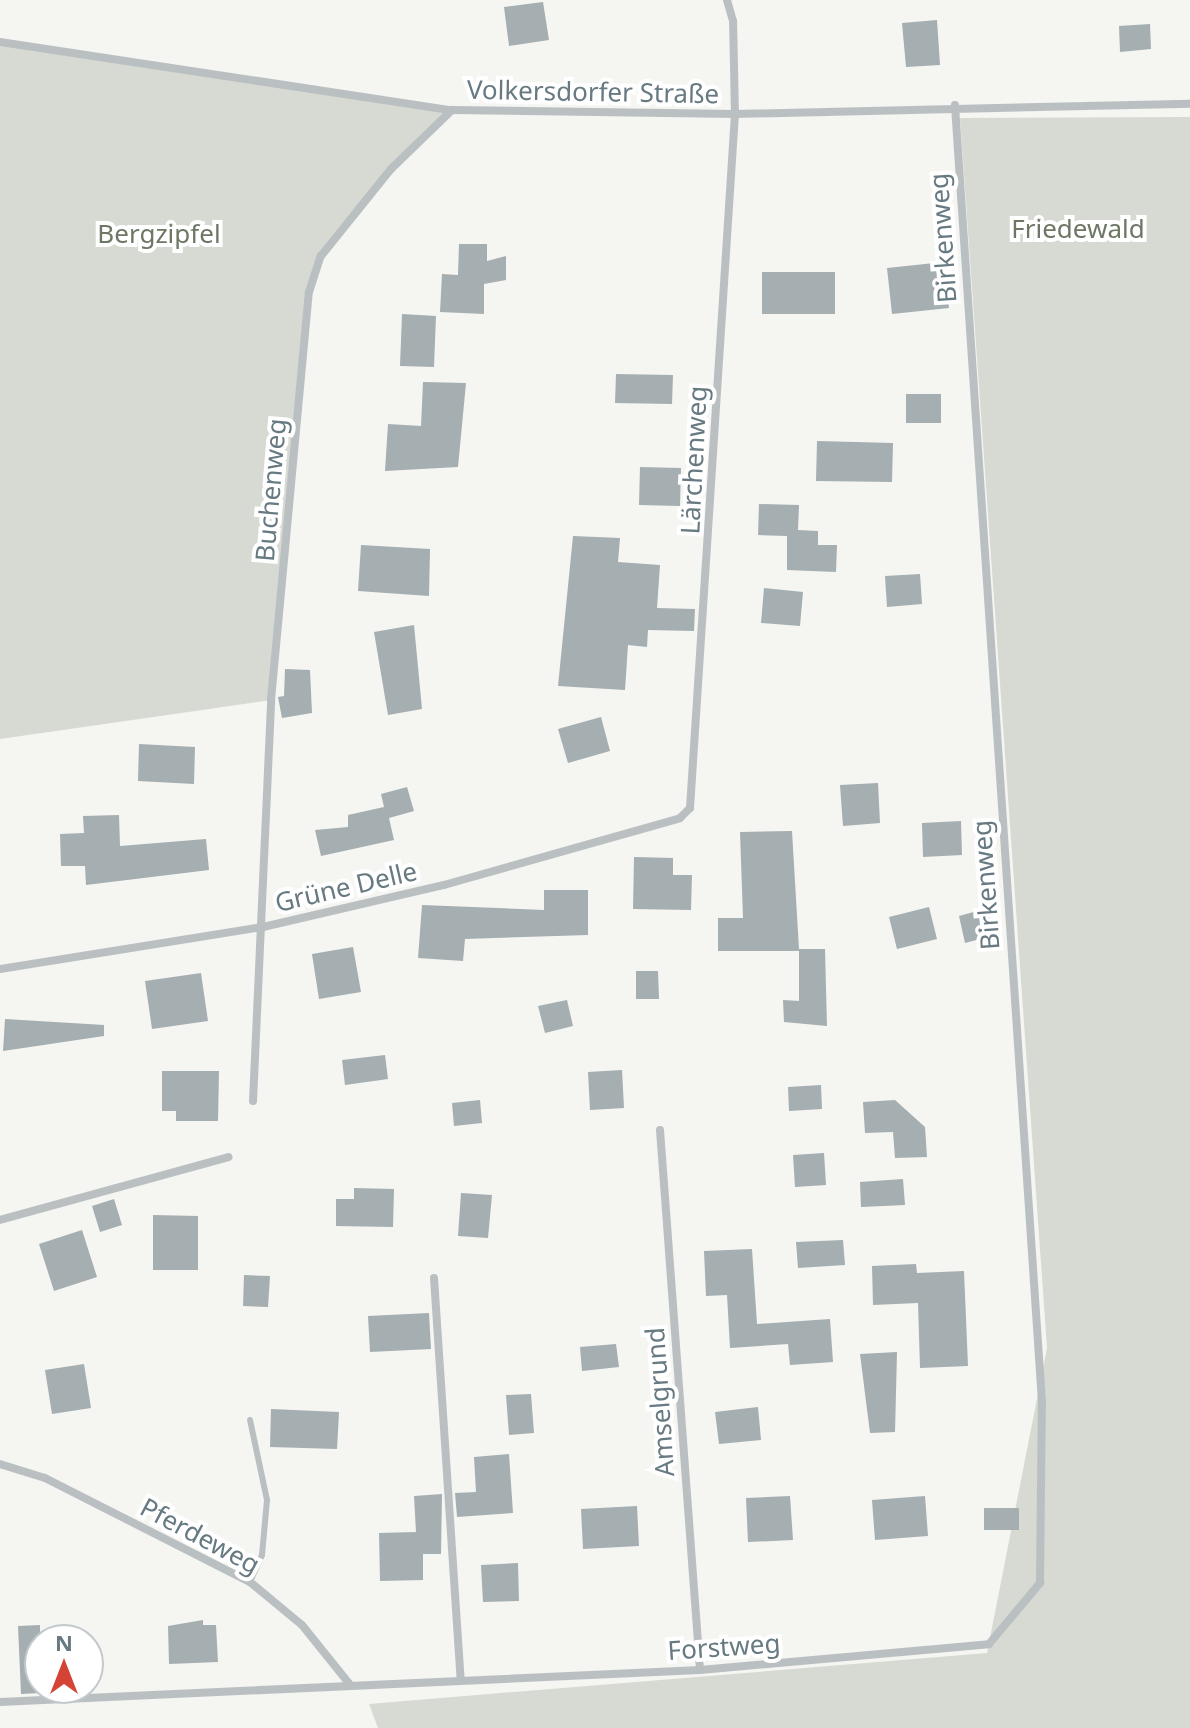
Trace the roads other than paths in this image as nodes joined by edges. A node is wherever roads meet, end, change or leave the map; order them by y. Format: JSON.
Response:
{"nodes":[{"id":1,"x":727,"y":0,"type":"edge"},
{"id":2,"x":0,"y":42,"type":"edge"},
{"id":3,"x":1190,"y":104,"type":"edge"},
{"id":4,"x":955,"y":105,"type":"junction"},
{"id":5,"x":452,"y":110,"type":"junction"},
{"id":6,"x":735,"y":114,"type":"junction"},
{"id":7,"x":690,"y":808,"type":"joint"},
{"id":8,"x":263,"y":927,"type":"junction"},
{"id":9,"x":0,"y":969,"type":"edge"},
{"id":10,"x":253,"y":1101,"type":"dead end"},
{"id":11,"x":660,"y":1130,"type":"dead end"},
{"id":12,"x":228,"y":1157,"type":"dead end"},
{"id":13,"x":0,"y":1220,"type":"edge"},
{"id":14,"x":434,"y":1278,"type":"dead end"},
{"id":15,"x":250,"y":1420,"type":"dead end"},
{"id":16,"x":0,"y":1464,"type":"edge"},
{"id":17,"x":250,"y":1582,"type":"junction"},
{"id":18,"x":989,"y":1644,"type":"joint"},
{"id":19,"x":700,"y":1670,"type":"junction"},
{"id":20,"x":461,"y":1680,"type":"junction"},
{"id":21,"x":351,"y":1686,"type":"junction"},
{"id":22,"x":0,"y":1702,"type":"edge"}],
"edges":[{"from":1,"to":6,"type":"street","name":"Lärchenweg"},
{"from":2,"to":5,"type":"street","name":"Volkersdorfer Straße"},
{"from":3,"to":4,"type":"street","name":"Volkersdorfer Straße"},
{"from":4,"to":6,"type":"street","name":"Volkersdorfer Straße"},
{"from":4,"to":18,"type":"street","name":"Birkenweg"},
{"from":5,"to":6,"type":"street","name":"Volkersdorfer Straße"},
{"from":5,"to":8,"type":"street","name":"Buchenweg"},
{"from":6,"to":7,"type":"street","name":"Lärchenweg"},
{"from":7,"to":8,"type":"street","name":"Grüne Delle"},
{"from":8,"to":9,"type":"street","name":"Grüne Delle"},
{"from":8,"to":10,"type":"street","name":"Buchenweg"},
{"from":11,"to":19,"type":"street","name":"Amselgrund"},
{"from":12,"to":13,"type":"street"},
{"from":14,"to":20,"type":"street"},
{"from":15,"to":17,"type":"lane"},
{"from":16,"to":17,"type":"street","name":"Pferdeweg"},
{"from":17,"to":21,"type":"street","name":"Pferdeweg"},
{"from":18,"to":19,"type":"street","name":"Forstweg"},
{"from":19,"to":20,"type":"street","name":"Forstweg"},
{"from":20,"to":21,"type":"street","name":"Forstweg"},
{"from":21,"to":22,"type":"street","name":"Forstweg"}]}
